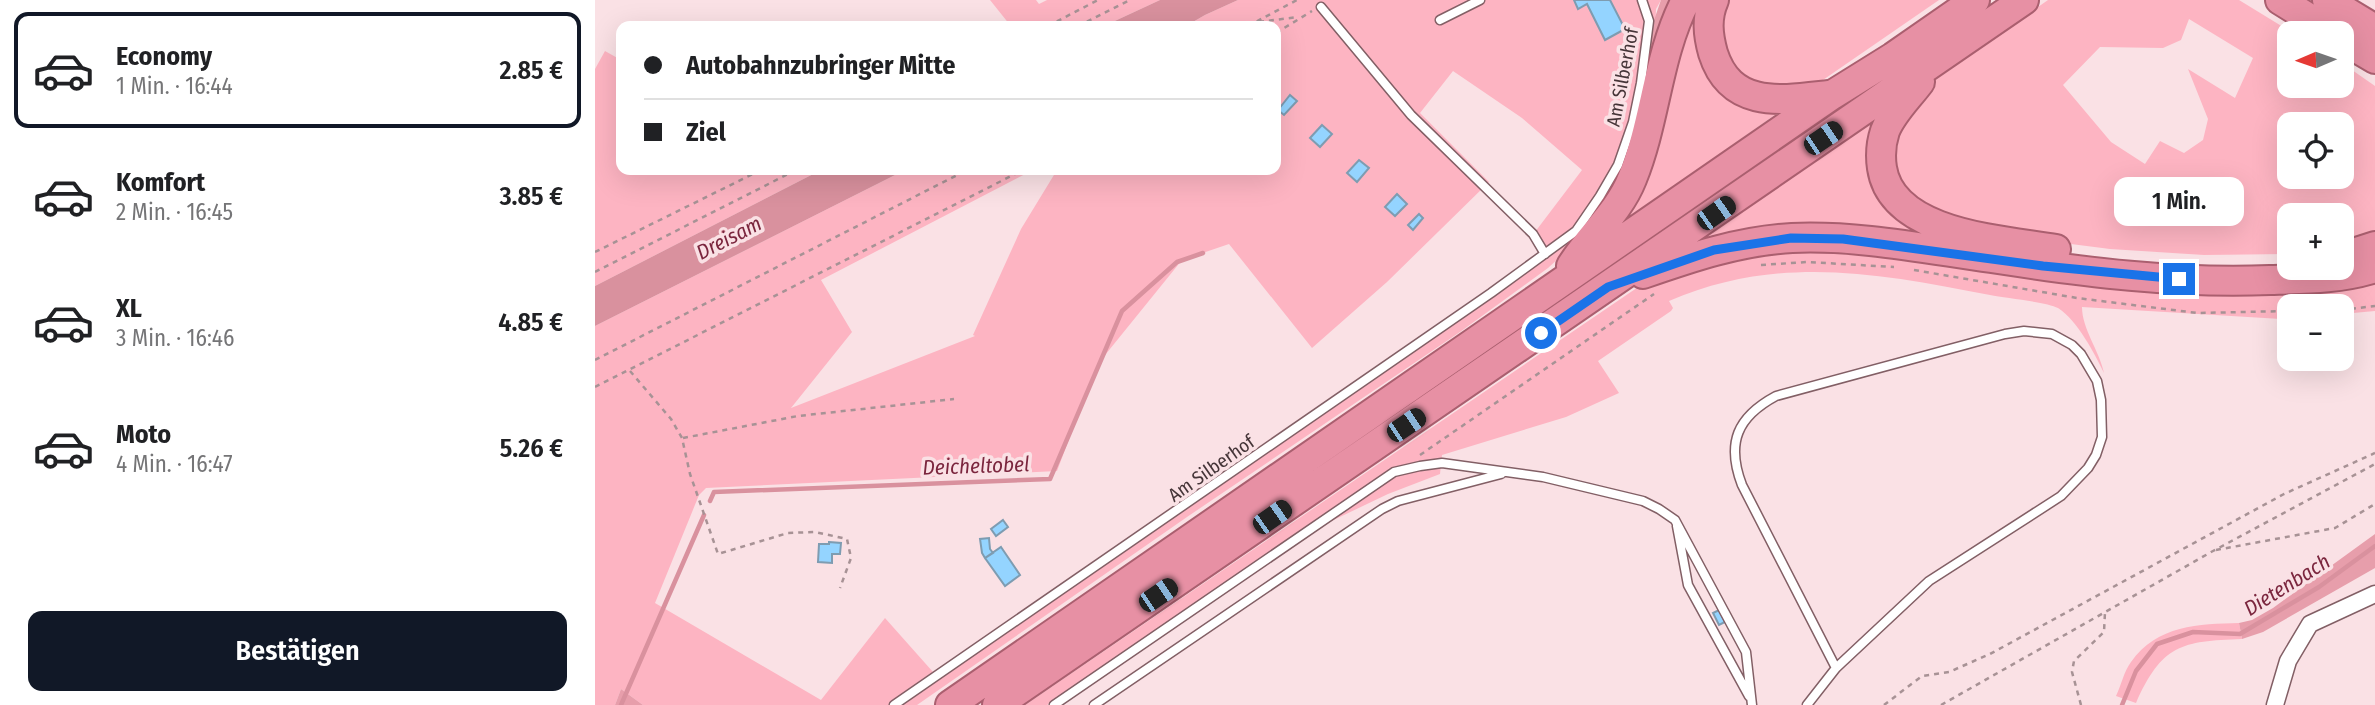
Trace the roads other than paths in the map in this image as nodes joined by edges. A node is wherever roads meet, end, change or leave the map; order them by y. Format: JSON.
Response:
{"nodes":[{"id":1,"x":1480,"y":0,"type":"edge"},
{"id":2,"x":1686,"y":0,"type":"edge"},
{"id":3,"x":1714,"y":0,"type":"edge"},
{"id":4,"x":1975,"y":0,"type":"edge"},
{"id":5,"x":2024,"y":0,"type":"edge"},
{"id":6,"x":2280,"y":0,"type":"edge"},
{"id":7,"x":2327,"y":0,"type":"edge"},
{"id":8,"x":1643,"y":2,"type":"edge"},
{"id":9,"x":1321,"y":7,"type":"road end"},
{"id":10,"x":1440,"y":20,"type":"dead end"},
{"id":11,"x":2314,"y":21,"type":"edge"},
{"id":12,"x":2365,"y":48,"type":"edge"},
{"id":13,"x":1936,"y":62,"type":"junction"},
{"id":14,"x":1832,"y":95,"type":"junction"},
{"id":15,"x":2375,"y":246,"type":"edge"},
{"id":16,"x":2354,"y":253,"type":"edge"},
{"id":17,"x":1545,"y":254,"type":"junction"},
{"id":18,"x":2277,"y":261,"type":"edge"},
{"id":19,"x":2375,"y":268,"type":"edge"},
{"id":20,"x":1563,"y":280,"type":"junction"},
{"id":21,"x":1608,"y":287,"type":"junction"},
{"id":22,"x":1507,"y":472,"type":"junction"},
{"id":23,"x":1675,"y":520,"type":"junction"},
{"id":24,"x":2375,"y":594,"type":"edge"},
{"id":25,"x":1836,"y":668,"type":"junction"},
{"id":26,"x":1751,"y":701,"type":"edge"},
{"id":27,"x":894,"y":705,"type":"edge"},
{"id":28,"x":950,"y":705,"type":"edge"},
{"id":29,"x":997,"y":705,"type":"edge"},
{"id":30,"x":1054,"y":705,"type":"edge"},
{"id":31,"x":1094,"y":705,"type":"edge"},
{"id":32,"x":1807,"y":705,"type":"edge"},
{"id":33,"x":2275,"y":705,"type":"edge"}],
"edges":[{"from":1,"to":10,"type":"lane"},
{"from":2,"to":20,"type":"highway"},
{"from":3,"to":14,"type":"highway"},
{"from":4,"to":14,"type":"highway"},
{"from":5,"to":13,"type":"highway"},
{"from":6,"to":11,"type":"highway"},
{"from":7,"to":12,"type":"highway"},
{"from":8,"to":17,"type":"lane","name":"Am Silberhof"},
{"from":9,"to":17,"type":"lane"},
{"from":13,"to":18,"type":"highway"},
{"from":13,"to":21,"type":"highway"},
{"from":14,"to":20,"type":"highway"},
{"from":15,"to":16,"type":"highway"},
{"from":17,"to":27,"type":"lane","name":"Am Silberhof"},
{"from":19,"to":21,"type":"highway"},
{"from":20,"to":28,"type":"highway"},
{"from":21,"to":29,"type":"highway"},
{"from":22,"to":23,"type":"lane"},
{"from":22,"to":30,"type":"lane"},
{"from":22,"to":31,"type":"lane"},
{"from":23,"to":26,"type":"lane"},
{"from":23,"to":26,"type":"lane"},
{"from":24,"to":33,"type":"street"},
{"from":25,"to":25,"type":"lane"},
{"from":25,"to":32,"type":"lane"}]}
